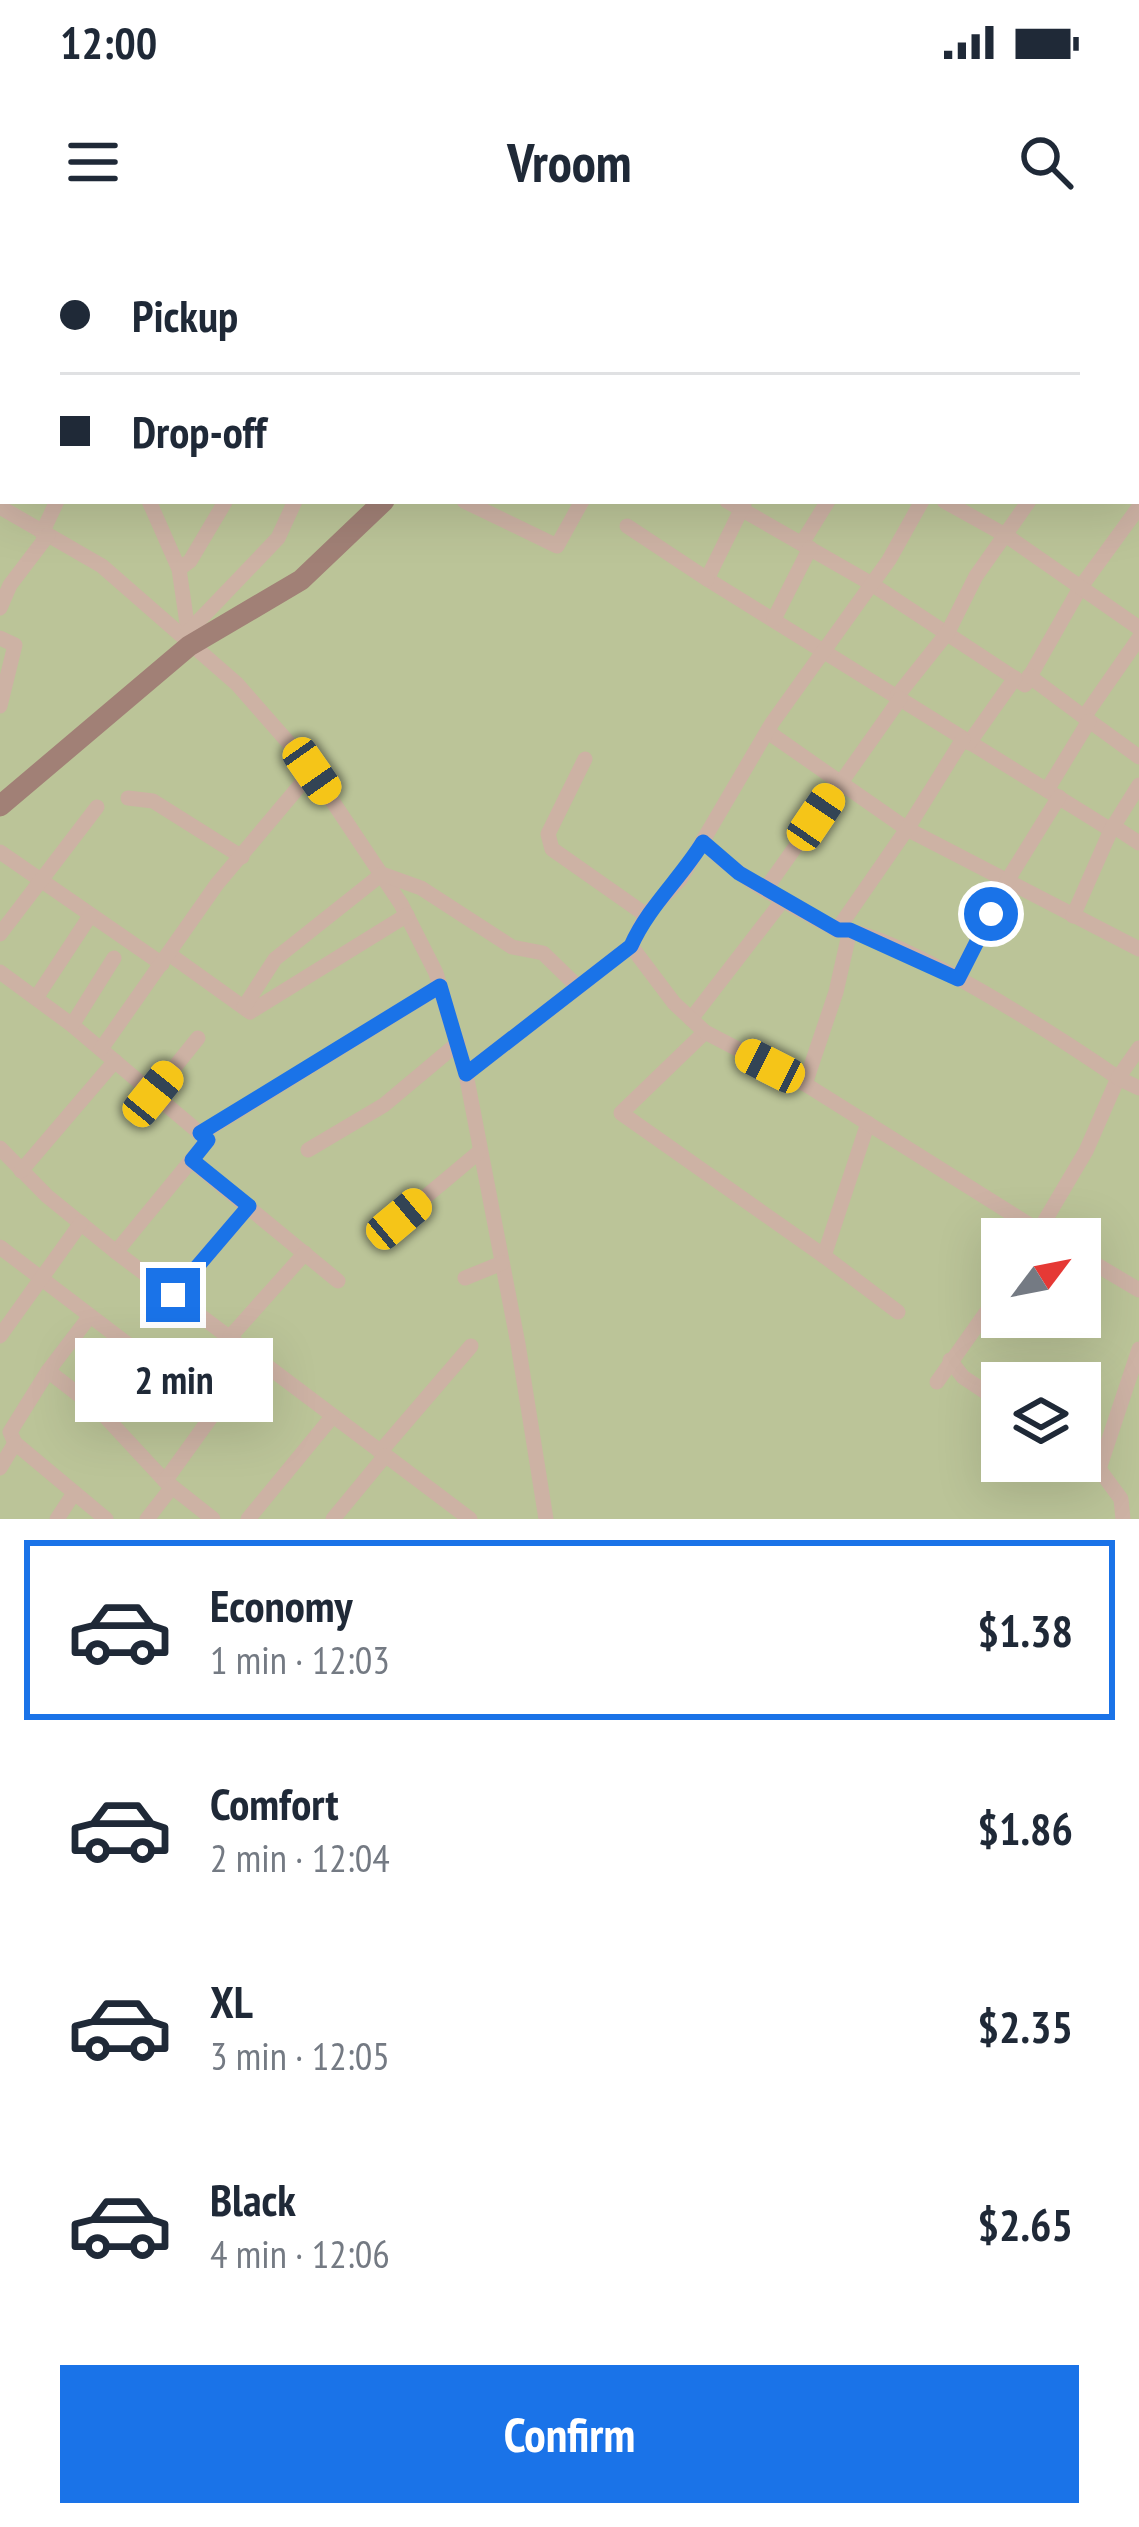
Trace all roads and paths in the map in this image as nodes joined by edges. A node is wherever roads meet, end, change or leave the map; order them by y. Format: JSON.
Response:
{"nodes":[{"id":1,"x":56,"y":504,"type":"edge"},
{"id":2,"x":150,"y":504,"type":"edge"},
{"id":3,"x":224,"y":504,"type":"edge"},
{"id":4,"x":295,"y":504,"type":"edge"},
{"id":5,"x":381,"y":504,"type":"edge"},
{"id":6,"x":470,"y":504,"type":"edge"},
{"id":7,"x":580,"y":504,"type":"edge"},
{"id":8,"x":738,"y":504,"type":"edge"},
{"id":9,"x":827,"y":504,"type":"edge"},
{"id":10,"x":920,"y":504,"type":"edge"},
{"id":11,"x":949,"y":504,"type":"edge"},
{"id":12,"x":1027,"y":504,"type":"edge"},
{"id":13,"x":0,"y":507,"type":"edge"},
{"id":14,"x":1139,"y":507,"type":"edge"},
{"id":15,"x":627,"y":526,"type":"dead end"},
{"id":16,"x":45,"y":534,"type":"junction"},
{"id":17,"x":1007,"y":536,"type":"junction"},
{"id":18,"x":806,"y":546,"type":"junction"},
{"id":19,"x":179,"y":569,"type":"junction"},
{"id":20,"x":707,"y":579,"type":"junction"},
{"id":21,"x":870,"y":583,"type":"junction"},
{"id":22,"x":1080,"y":588,"type":"junction"},
{"id":23,"x":0,"y":608,"type":"edge"},
{"id":24,"x":774,"y":619,"type":"junction"},
{"id":25,"x":1139,"y":628,"type":"edge"},
{"id":26,"x":948,"y":632,"type":"junction"},
{"id":27,"x":0,"y":638,"type":"edge"},
{"id":28,"x":1139,"y":638,"type":"edge"},
{"id":29,"x":189,"y":639,"type":"junction"},
{"id":30,"x":826,"y":652,"type":"junction"},
{"id":31,"x":1022,"y":677,"type":"junction"},
{"id":32,"x":898,"y":697,"type":"junction"},
{"id":33,"x":0,"y":706,"type":"edge"},
{"id":34,"x":1087,"y":719,"type":"junction"},
{"id":35,"x":768,"y":732,"type":"junction"},
{"id":36,"x":966,"y":741,"type":"junction"},
{"id":37,"x":1139,"y":758,"type":"edge"},
{"id":38,"x":585,"y":759,"type":"dead end"},
{"id":39,"x":312,"y":771,"type":"junction"},
{"id":40,"x":841,"y":780,"type":"junction"},
{"id":41,"x":1139,"y":785,"type":"edge"},
{"id":42,"x":1053,"y":793,"type":"junction"},
{"id":43,"x":128,"y":798,"type":"dead end"},
{"id":44,"x":0,"y":806,"type":"edge"},
{"id":45,"x":97,"y":807,"type":"dead end"},
{"id":46,"x":1112,"y":828,"type":"junction"},
{"id":47,"x":908,"y":829,"type":"junction"},
{"id":48,"x":703,"y":842,"type":"junction"},
{"id":49,"x":1139,"y":843,"type":"edge"},
{"id":50,"x":0,"y":852,"type":"edge"},
{"id":51,"x":242,"y":857,"type":"junction"},
{"id":52,"x":382,"y":874,"type":"junction"},
{"id":53,"x":1007,"y":881,"type":"junction"},
{"id":54,"x":40,"y":883,"type":"junction"},
{"id":55,"x":765,"y":890,"type":"junction"},
{"id":56,"x":783,"y":899,"type":"junction"},
{"id":57,"x":406,"y":915,"type":"junction"},
{"id":58,"x":646,"y":915,"type":"junction"},
{"id":59,"x":90,"y":916,"type":"junction"},
{"id":60,"x":1073,"y":916,"type":"junction"},
{"id":61,"x":844,"y":930,"type":"junction"},
{"id":62,"x":0,"y":934,"type":"edge"},
{"id":63,"x":631,"y":946,"type":"junction"},
{"id":64,"x":1139,"y":949,"type":"edge"},
{"id":65,"x":114,"y":958,"type":"dead end"},
{"id":66,"x":166,"y":959,"type":"junction"},
{"id":67,"x":0,"y":972,"type":"edge"},
{"id":68,"x":958,"y":979,"type":"junction"},
{"id":69,"x":440,"y":986,"type":"junction"},
{"id":70,"x":578,"y":987,"type":"junction"},
{"id":71,"x":36,"y":998,"type":"junction"},
{"id":72,"x":244,"y":1007,"type":"junction"},
{"id":73,"x":691,"y":1019,"type":"junction"},
{"id":74,"x":72,"y":1025,"type":"junction"},
{"id":75,"x":705,"y":1033,"type":"junction"},
{"id":76,"x":198,"y":1038,"type":"dead end"},
{"id":77,"x":458,"y":1043,"type":"junction"},
{"id":78,"x":1139,"y":1048,"type":"edge"},
{"id":79,"x":101,"y":1049,"type":"junction"},
{"id":80,"x":115,"y":1061,"type":"junction"},
{"id":81,"x":466,"y":1074,"type":"junction"},
{"id":82,"x":1118,"y":1078,"type":"junction"},
{"id":83,"x":805,"y":1084,"type":"junction"},
{"id":84,"x":1139,"y":1088,"type":"edge"},
{"id":85,"x":153,"y":1094,"type":"junction"},
{"id":86,"x":868,"y":1123,"type":"junction"},
{"id":87,"x":200,"y":1133,"type":"junction"},
{"id":88,"x":0,"y":1148,"type":"edge"},
{"id":89,"x":308,"y":1150,"type":"dead end"},
{"id":90,"x":478,"y":1152,"type":"junction"},
{"id":91,"x":192,"y":1160,"type":"junction"},
{"id":92,"x":21,"y":1171,"type":"junction"},
{"id":93,"x":249,"y":1206,"type":"junction"},
{"id":94,"x":1013,"y":1218,"type":"edge"},
{"id":95,"x":1052,"y":1218,"type":"edge"},
{"id":96,"x":399,"y":1219,"type":"dead end"},
{"id":97,"x":81,"y":1223,"type":"junction"},
{"id":98,"x":0,"y":1247,"type":"edge"},
{"id":99,"x":116,"y":1252,"type":"junction"},
{"id":100,"x":305,"y":1253,"type":"junction"},
{"id":101,"x":824,"y":1256,"type":"junction"},
{"id":102,"x":502,"y":1263,"type":"junction"},
{"id":103,"x":1101,"y":1267,"type":"edge"},
{"id":104,"x":43,"y":1278,"type":"junction"},
{"id":105,"x":466,"y":1278,"type":"dead end"},
{"id":106,"x":338,"y":1281,"type":"dead end"},
{"id":107,"x":1139,"y":1290,"type":"edge"},
{"id":108,"x":173,"y":1295,"type":"junction"},
{"id":109,"x":898,"y":1312,"type":"dead end"},
{"id":110,"x":90,"y":1316,"type":"junction"},
{"id":111,"x":981,"y":1318,"type":"edge"},
{"id":112,"x":0,"y":1336,"type":"edge"},
{"id":113,"x":230,"y":1337,"type":"junction"},
{"id":114,"x":471,"y":1346,"type":"dead end"},
{"id":115,"x":1139,"y":1349,"type":"edge"},
{"id":116,"x":255,"y":1356,"type":"junction"},
{"id":117,"x":950,"y":1360,"type":"junction"},
{"id":118,"x":48,"y":1371,"type":"junction"},
{"id":119,"x":937,"y":1382,"type":"dead end"},
{"id":120,"x":981,"y":1388,"type":"edge"},
{"id":121,"x":214,"y":1410,"type":"junction"},
{"id":122,"x":332,"y":1417,"type":"junction"},
{"id":123,"x":15,"y":1443,"type":"junction"},
{"id":124,"x":383,"y":1454,"type":"junction"},
{"id":125,"x":1101,"y":1462,"type":"edge"},
{"id":126,"x":0,"y":1468,"type":"edge"},
{"id":127,"x":1101,"y":1471,"type":"edge"},
{"id":128,"x":169,"y":1484,"type":"junction"},
{"id":129,"x":74,"y":1493,"type":"junction"},
{"id":130,"x":57,"y":1519,"type":"edge"},
{"id":131,"x":106,"y":1519,"type":"edge"},
{"id":132,"x":147,"y":1519,"type":"edge"},
{"id":133,"x":213,"y":1519,"type":"edge"},
{"id":134,"x":248,"y":1519,"type":"edge"},
{"id":135,"x":333,"y":1519,"type":"edge"},
{"id":136,"x":470,"y":1519,"type":"edge"},
{"id":137,"x":546,"y":1519,"type":"edge"},
{"id":138,"x":1123,"y":1519,"type":"edge"}],
"edges":[{"from":1,"to":16,"type":"street"},
{"from":2,"to":19,"type":"street"},
{"from":3,"to":19,"type":"street"},
{"from":4,"to":29,"type":"street"},
{"from":5,"to":29,"type":"street"},
{"from":6,"to":7,"type":"street"},
{"from":8,"to":18,"type":"street"},
{"from":8,"to":20,"type":"street"},
{"from":9,"to":18,"type":"street"},
{"from":10,"to":21,"type":"street"},
{"from":11,"to":17,"type":"street"},
{"from":12,"to":17,"type":"street"},
{"from":13,"to":16,"type":"street"},
{"from":14,"to":22,"type":"street"},
{"from":15,"to":20,"type":"street"},
{"from":16,"to":23,"type":"street"},
{"from":16,"to":29,"type":"street"},
{"from":17,"to":22,"type":"street"},
{"from":17,"to":26,"type":"street"},
{"from":18,"to":21,"type":"street"},
{"from":18,"to":24,"type":"street"},
{"from":19,"to":29,"type":"street"},
{"from":20,"to":24,"type":"street"},
{"from":21,"to":26,"type":"street"},
{"from":21,"to":30,"type":"street"},
{"from":22,"to":25,"type":"street"},
{"from":22,"to":31,"type":"street"},
{"from":24,"to":30,"type":"street"},
{"from":26,"to":31,"type":"street"},
{"from":26,"to":32,"type":"street"},
{"from":27,"to":33,"type":"street"},
{"from":28,"to":34,"type":"street"},
{"from":29,"to":39,"type":"street"},
{"from":29,"to":44,"type":"street"},
{"from":30,"to":32,"type":"street"},
{"from":30,"to":35,"type":"street"},
{"from":31,"to":34,"type":"street"},
{"from":31,"to":36,"type":"street"},
{"from":32,"to":36,"type":"street"},
{"from":32,"to":40,"type":"street"},
{"from":34,"to":37,"type":"street"},
{"from":34,"to":42,"type":"street"},
{"from":35,"to":40,"type":"street"},
{"from":35,"to":48,"type":"street"},
{"from":36,"to":42,"type":"street"},
{"from":36,"to":47,"type":"street"},
{"from":38,"to":58,"type":"street"},
{"from":39,"to":51,"type":"street"},
{"from":39,"to":52,"type":"street"},
{"from":40,"to":47,"type":"street"},
{"from":40,"to":55,"type":"street"},
{"from":41,"to":46,"type":"street"},
{"from":42,"to":46,"type":"street"},
{"from":42,"to":53,"type":"street"},
{"from":43,"to":51,"type":"street"},
{"from":45,"to":54,"type":"street"},
{"from":46,"to":49,"type":"street"},
{"from":46,"to":60,"type":"street"},
{"from":47,"to":53,"type":"street"},
{"from":47,"to":61,"type":"street"},
{"from":48,"to":55,"type":"street"},
{"from":48,"to":58,"type":"street"},
{"from":50,"to":54,"type":"street"},
{"from":51,"to":66,"type":"street"},
{"from":52,"to":57,"type":"street"},
{"from":52,"to":70,"type":"street"},
{"from":52,"to":72,"type":"street"},
{"from":53,"to":60,"type":"street"},
{"from":53,"to":68,"type":"street"},
{"from":54,"to":59,"type":"street"},
{"from":54,"to":62,"type":"street"},
{"from":55,"to":56,"type":"street"},
{"from":56,"to":61,"type":"street"},
{"from":56,"to":73,"type":"street"},
{"from":57,"to":69,"type":"street"},
{"from":57,"to":72,"type":"street"},
{"from":58,"to":63,"type":"street"},
{"from":59,"to":66,"type":"street"},
{"from":59,"to":71,"type":"street"},
{"from":60,"to":64,"type":"street"},
{"from":61,"to":68,"type":"street"},
{"from":61,"to":83,"type":"street"},
{"from":63,"to":70,"type":"street"},
{"from":63,"to":73,"type":"street"},
{"from":65,"to":74,"type":"street"},
{"from":66,"to":72,"type":"street"},
{"from":66,"to":79,"type":"street"},
{"from":67,"to":71,"type":"street"},
{"from":68,"to":82,"type":"street"},
{"from":69,"to":77,"type":"street"},
{"from":69,"to":87,"type":"street"},
{"from":70,"to":81,"type":"street"},
{"from":71,"to":74,"type":"street"},
{"from":73,"to":75,"type":"street"},
{"from":74,"to":79,"type":"street"},
{"from":75,"to":83,"type":"street"},
{"from":75,"to":101,"type":"street"},
{"from":76,"to":85,"type":"street"},
{"from":77,"to":81,"type":"street"},
{"from":77,"to":89,"type":"street"},
{"from":78,"to":82,"type":"street"},
{"from":79,"to":80,"type":"street"},
{"from":80,"to":85,"type":"street"},
{"from":80,"to":92,"type":"street"},
{"from":81,"to":90,"type":"street"},
{"from":82,"to":84,"type":"street"},
{"from":82,"to":95,"type":"street"},
{"from":83,"to":86,"type":"street"},
{"from":85,"to":87,"type":"street"},
{"from":86,"to":94,"type":"street"},
{"from":86,"to":101,"type":"street"},
{"from":87,"to":91,"type":"street"},
{"from":88,"to":92,"type":"street"},
{"from":90,"to":96,"type":"street"},
{"from":90,"to":102,"type":"street"},
{"from":91,"to":93,"type":"street"},
{"from":91,"to":99,"type":"street"},
{"from":92,"to":97,"type":"street"},
{"from":93,"to":100,"type":"street"},
{"from":93,"to":108,"type":"street"},
{"from":97,"to":99,"type":"street"},
{"from":97,"to":104,"type":"street"},
{"from":98,"to":104,"type":"street"},
{"from":99,"to":108,"type":"street"},
{"from":100,"to":106,"type":"street"},
{"from":100,"to":113,"type":"street"},
{"from":101,"to":109,"type":"street"},
{"from":102,"to":105,"type":"street"},
{"from":102,"to":137,"type":"street"},
{"from":103,"to":107,"type":"street"},
{"from":104,"to":110,"type":"street"},
{"from":104,"to":112,"type":"street"},
{"from":108,"to":113,"type":"street"},
{"from":110,"to":118,"type":"street"},
{"from":110,"to":121,"type":"street"},
{"from":111,"to":117,"type":"street"},
{"from":113,"to":116,"type":"street"},
{"from":114,"to":124,"type":"street"},
{"from":115,"to":125,"type":"street"},
{"from":116,"to":121,"type":"street"},
{"from":116,"to":122,"type":"street"},
{"from":117,"to":119,"type":"street"},
{"from":117,"to":120,"type":"street"},
{"from":118,"to":123,"type":"street"},
{"from":118,"to":128,"type":"street"},
{"from":121,"to":128,"type":"street"},
{"from":122,"to":124,"type":"street"},
{"from":122,"to":134,"type":"street"},
{"from":123,"to":126,"type":"street"},
{"from":123,"to":129,"type":"street"},
{"from":124,"to":135,"type":"street"},
{"from":124,"to":136,"type":"street"},
{"from":127,"to":138,"type":"street"},
{"from":128,"to":132,"type":"street"},
{"from":128,"to":133,"type":"street"},
{"from":129,"to":130,"type":"street"},
{"from":129,"to":131,"type":"street"}]}
